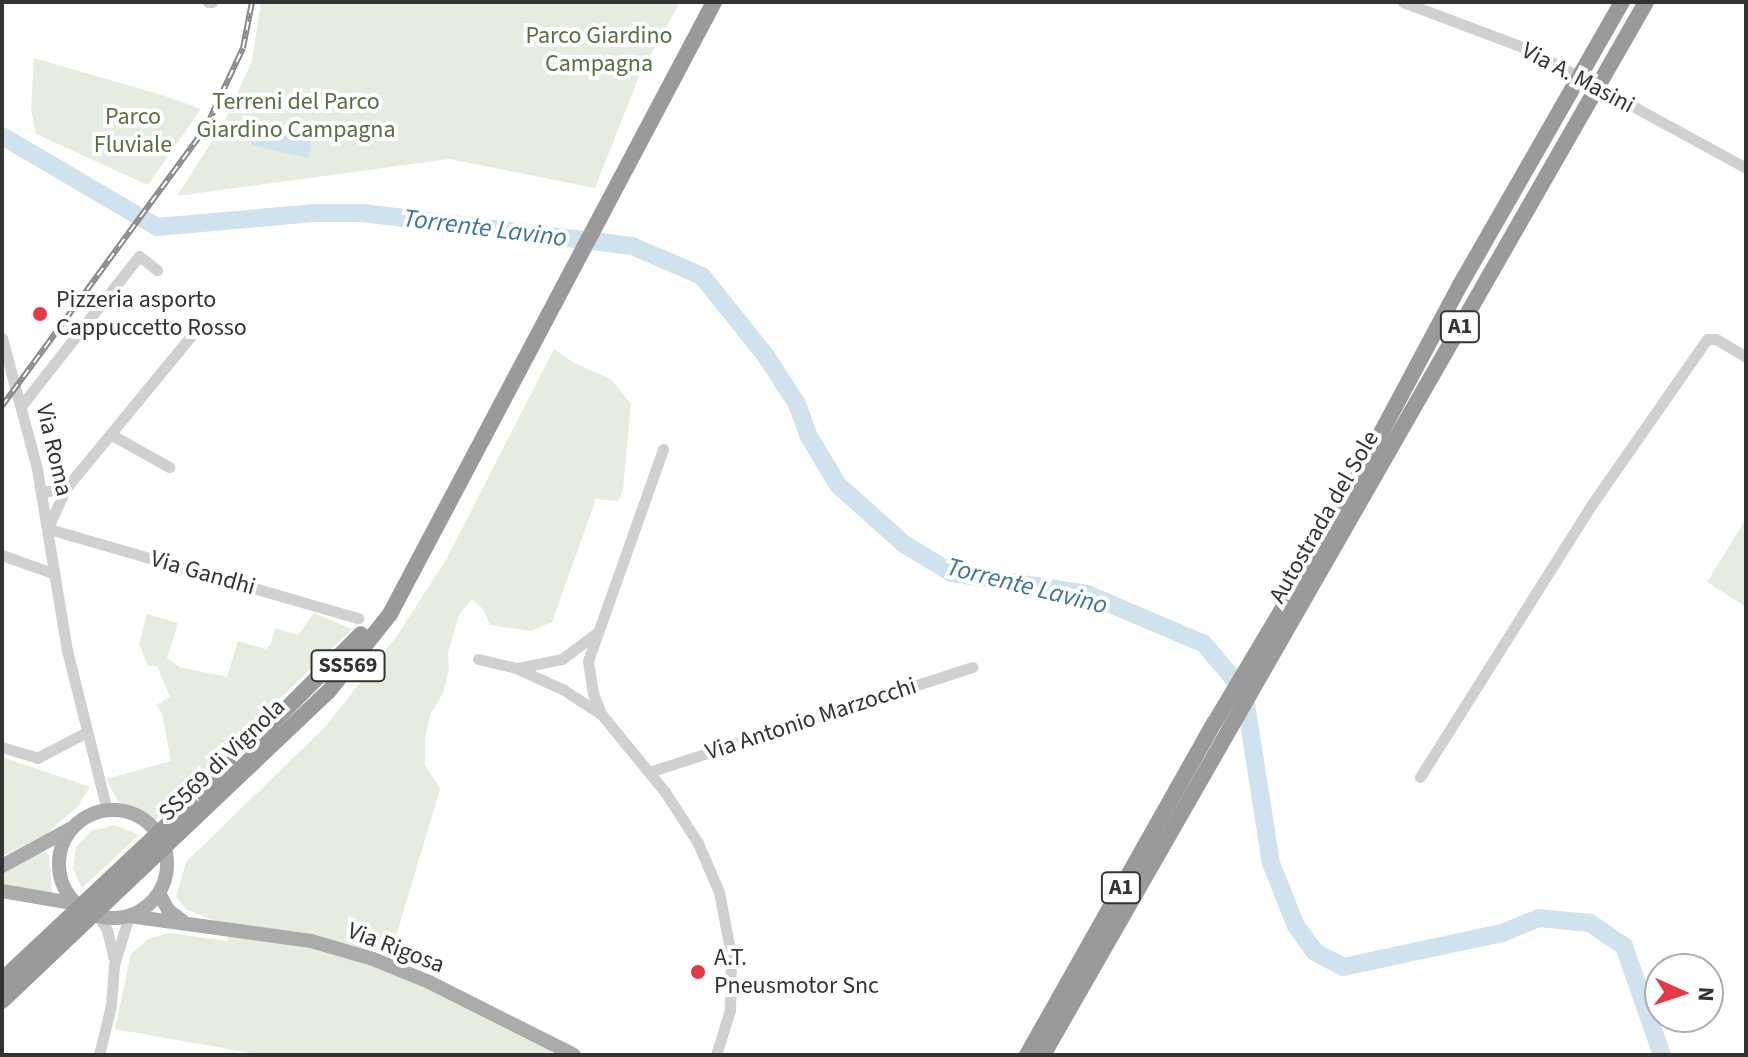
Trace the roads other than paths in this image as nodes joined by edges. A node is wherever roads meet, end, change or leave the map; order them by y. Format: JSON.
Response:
{"nodes":[{"id":1,"x":714,"y":2,"type":"edge"},
{"id":2,"x":1403,"y":2,"type":"edge"},
{"id":3,"x":1622,"y":2,"type":"edge"},
{"id":4,"x":1646,"y":2,"type":"edge"},
{"id":5,"x":1746,"y":168,"type":"edge"},
{"id":6,"x":157,"y":270,"type":"dead end"},
{"id":7,"x":195,"y":331,"type":"dead end"},
{"id":8,"x":2,"y":338,"type":"edge"},
{"id":9,"x":1746,"y":357,"type":"edge"},
{"id":10,"x":10,"y":358,"type":"junction"},
{"id":11,"x":2,"y":372,"type":"edge"},
{"id":12,"x":8,"y":381,"type":"edge"},
{"id":13,"x":21,"y":406,"type":"junction"},
{"id":14,"x":110,"y":434,"type":"junction"},
{"id":15,"x":663,"y":449,"type":"dead end"},
{"id":16,"x":169,"y":467,"type":"dead end"},
{"id":17,"x":66,"y":488,"type":"junction"},
{"id":18,"x":42,"y":492,"type":"junction"},
{"id":19,"x":49,"y":527,"type":"junction"},
{"id":20,"x":2,"y":555,"type":"edge"},
{"id":21,"x":55,"y":574,"type":"junction"},
{"id":22,"x":358,"y":618,"type":"dead end"},
{"id":23,"x":595,"y":633,"type":"junction"},
{"id":24,"x":478,"y":659,"type":"dead end"},
{"id":25,"x":972,"y":667,"type":"dead end"},
{"id":26,"x":516,"y":668,"type":"junction"},
{"id":27,"x":602,"y":715,"type":"junction"},
{"id":28,"x":87,"y":732,"type":"junction"},
{"id":29,"x":2,"y":747,"type":"edge"},
{"id":30,"x":649,"y":772,"type":"junction"},
{"id":31,"x":1420,"y":777,"type":"dead end"},
{"id":32,"x":107,"y":810,"type":"junction"},
{"id":33,"x":77,"y":824,"type":"junction"},
{"id":34,"x":2,"y":866,"type":"edge"},
{"id":35,"x":2,"y":891,"type":"edge"},
{"id":36,"x":159,"y":893,"type":"junction"},
{"id":37,"x":77,"y":904,"type":"junction"},
{"id":38,"x":129,"y":916,"type":"junction"},
{"id":39,"x":99,"y":917,"type":"junction"},
{"id":40,"x":188,"y":924,"type":"junction"},
{"id":41,"x":114,"y":965,"type":"junction"},
{"id":42,"x":25,"y":969,"type":"junction"},
{"id":43,"x":2,"y":980,"type":"edge"},
{"id":44,"x":2,"y":1001,"type":"edge"},
{"id":45,"x":99,"y":1055,"type":"edge"},
{"id":46,"x":574,"y":1055,"type":"edge"},
{"id":47,"x":716,"y":1055,"type":"edge"},
{"id":48,"x":1027,"y":1055,"type":"edge"},
{"id":49,"x":1043,"y":1055,"type":"edge"}],
"edges":[{"from":1,"to":42,"type":"highway","name":"SS569 di Vignola","number":"SS569"},
{"from":2,"to":5,"type":"street","name":"Via A. Masini"},
{"from":3,"to":48,"type":"highway","name":"Autostrada del Sole","number":"A1"},
{"from":4,"to":49,"type":"highway","name":"Autostrada del Sole","number":"A1"},
{"from":6,"to":13,"type":"street"},
{"from":7,"to":14,"type":"street"},
{"from":8,"to":10,"type":"street","name":"Via Roma"},
{"from":9,"to":31,"type":"street"},
{"from":10,"to":11,"type":"street"},
{"from":10,"to":12,"type":"street","name":"Via Roma"},
{"from":12,"to":13,"type":"street","name":"Via Roma"},
{"from":13,"to":18,"type":"street","name":"Via Roma"},
{"from":14,"to":16,"type":"street"},
{"from":14,"to":17,"type":"street"},
{"from":15,"to":23,"type":"street"},
{"from":17,"to":18,"type":"street"},
{"from":17,"to":19,"type":"street"},
{"from":18,"to":19,"type":"street","name":"Via Roma"},
{"from":19,"to":21,"type":"street","name":"Via Roma"},
{"from":19,"to":22,"type":"street","name":"Via Gandhi"},
{"from":20,"to":21,"type":"street"},
{"from":21,"to":28,"type":"street","name":"Via Roma"},
{"from":23,"to":26,"type":"street"},
{"from":23,"to":27,"type":"street"},
{"from":24,"to":26,"type":"street"},
{"from":25,"to":30,"type":"street","name":"Via Antonio Marzocchi"},
{"from":26,"to":27,"type":"street"},
{"from":27,"to":30,"type":"street"},
{"from":28,"to":29,"type":"street"},
{"from":28,"to":32,"type":"street","name":"Via Roma"},
{"from":30,"to":47,"type":"street"},
{"from":32,"to":33,"type":"main road"},
{"from":32,"to":36,"type":"main road"},
{"from":33,"to":34,"type":"main road"},
{"from":33,"to":37,"type":"main road"},
{"from":35,"to":37,"type":"main road"},
{"from":36,"to":38,"type":"main road"},
{"from":36,"to":40,"type":"main road"},
{"from":37,"to":39,"type":"main road"},
{"from":38,"to":39,"type":"main road"},
{"from":38,"to":40,"type":"main road","name":"Via Rigosa"},
{"from":38,"to":41,"type":"street"},
{"from":39,"to":41,"type":"street"},
{"from":40,"to":46,"type":"main road","name":"Via Rigosa"},
{"from":41,"to":45,"type":"street"},
{"from":42,"to":43,"type":"highway","name":"SS569 di Vignola","number":"SS569"},
{"from":42,"to":44,"type":"highway","name":"SS569 di Vignola","number":"SS569"}]}
